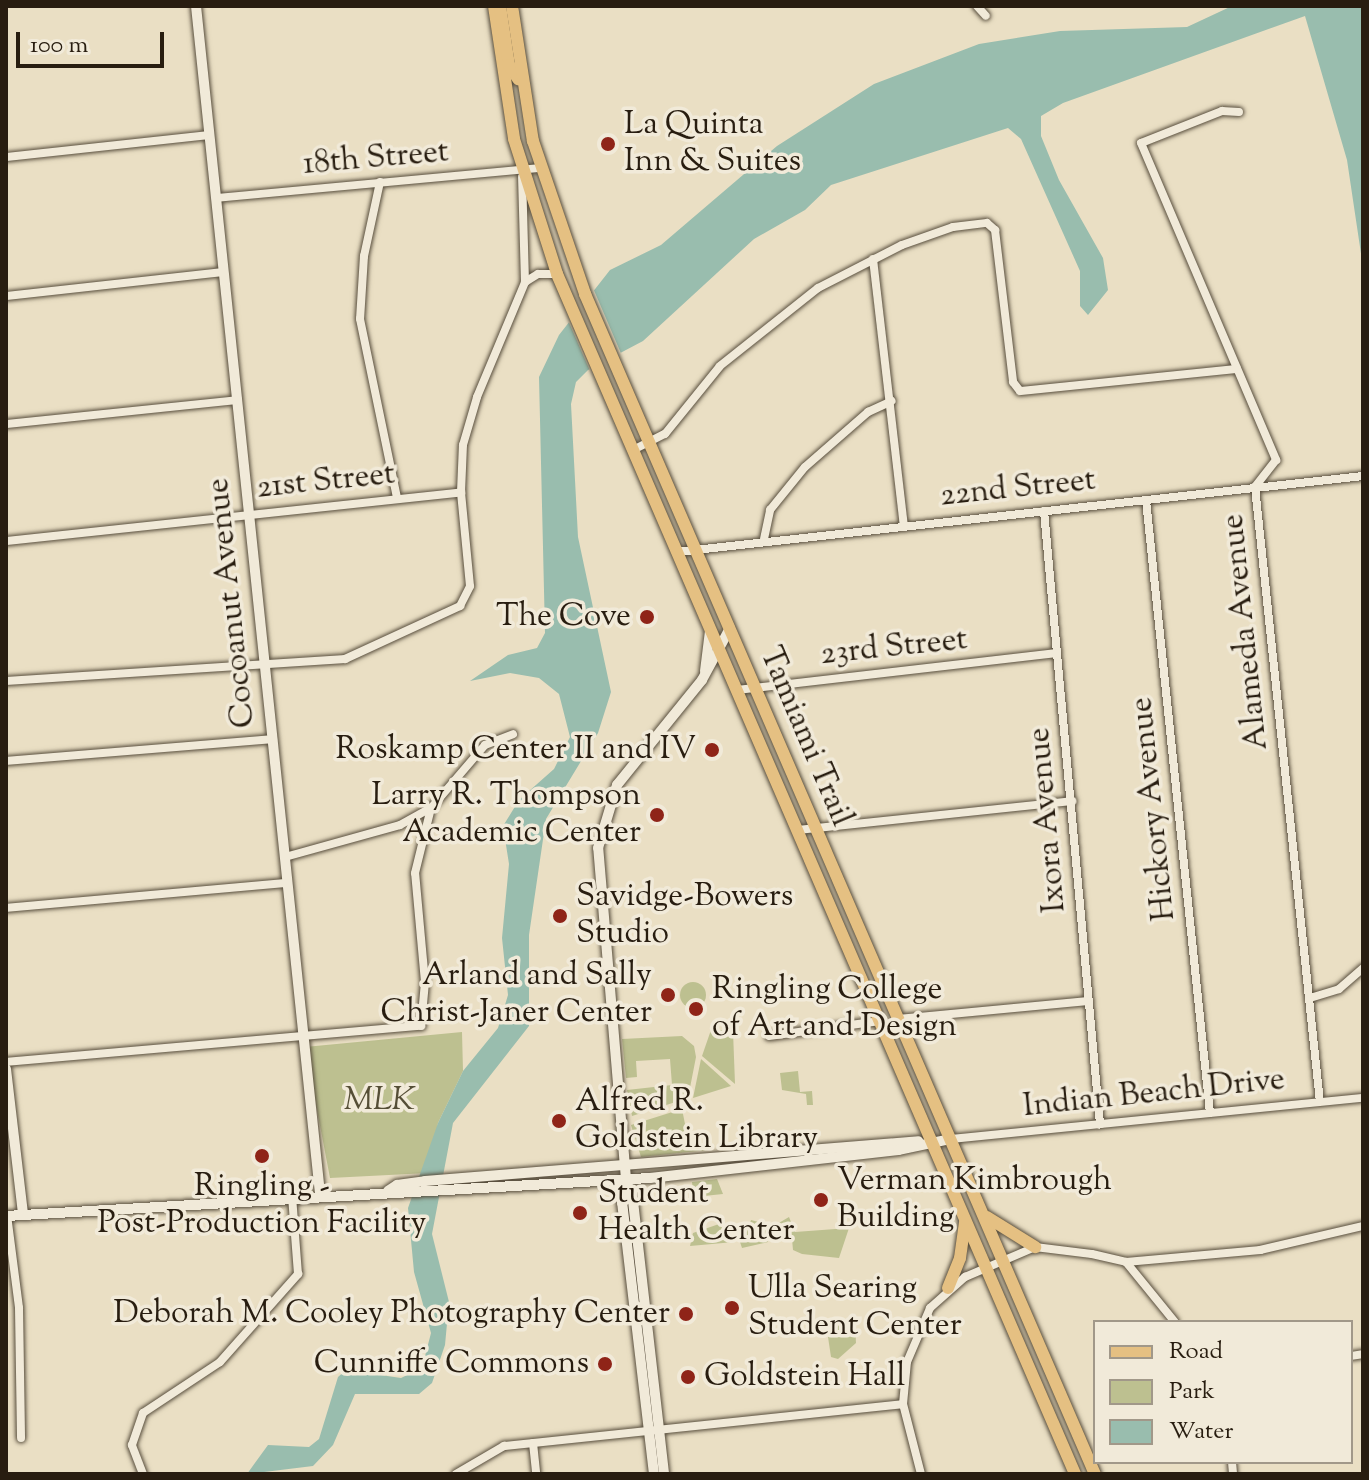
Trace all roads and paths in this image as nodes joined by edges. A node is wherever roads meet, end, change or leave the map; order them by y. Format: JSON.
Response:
{"nodes":[{"id":1,"x":196,"y":6,"type":"edge"},
{"id":2,"x":494,"y":6,"type":"edge"},
{"id":3,"x":500,"y":6,"type":"edge"},
{"id":4,"x":512,"y":6,"type":"edge"},
{"id":5,"x":977,"y":6,"type":"edge"},
{"id":6,"x":986,"y":16,"type":"dead end"},
{"id":7,"x":522,"y":84,"type":"junction"},
{"id":8,"x":1239,"y":112,"type":"dead end"},
{"id":9,"x":210,"y":135,"type":"junction"},
{"id":10,"x":6,"y":157,"type":"edge"},
{"id":11,"x":540,"y":168,"type":"junction"},
{"id":12,"x":522,"y":170,"type":"junction"},
{"id":13,"x":380,"y":182,"type":"junction"},
{"id":14,"x":216,"y":198,"type":"junction"},
{"id":15,"x":873,"y":259,"type":"junction"},
{"id":16,"x":224,"y":272,"type":"junction"},
{"id":17,"x":557,"y":274,"type":"junction"},
{"id":18,"x":525,"y":282,"type":"junction"},
{"id":19,"x":6,"y":296,"type":"edge"},
{"id":20,"x":1237,"y":369,"type":"junction"},
{"id":21,"x":238,"y":400,"type":"junction"},
{"id":22,"x":892,"y":401,"type":"junction"},
{"id":23,"x":6,"y":424,"type":"edge"},
{"id":24,"x":650,"y":443,"type":"junction"},
{"id":25,"x":633,"y":450,"type":"junction"},
{"id":26,"x":1363,"y":476,"type":"edge"},
{"id":27,"x":1255,"y":487,"type":"junction"},
{"id":28,"x":461,"y":492,"type":"junction"},
{"id":29,"x":397,"y":498,"type":"junction"},
{"id":30,"x":1146,"y":500,"type":"junction"},
{"id":31,"x":1044,"y":511,"type":"junction"},
{"id":32,"x":249,"y":514,"type":"junction"},
{"id":33,"x":904,"y":525,"type":"junction"},
{"id":34,"x":764,"y":539,"type":"junction"},
{"id":35,"x":6,"y":541,"type":"edge"},
{"id":36,"x":696,"y":549,"type":"junction"},
{"id":37,"x":677,"y":552,"type":"junction"},
{"id":38,"x":709,"y":625,"type":"junction"},
{"id":39,"x":730,"y":628,"type":"junction"},
{"id":40,"x":721,"y":652,"type":"junction"},
{"id":41,"x":1057,"y":653,"type":"junction"},
{"id":42,"x":265,"y":666,"type":"junction"},
{"id":43,"x":702,"y":680,"type":"junction"},
{"id":44,"x":6,"y":681,"type":"edge"},
{"id":45,"x":755,"y":687,"type":"junction"},
{"id":46,"x":737,"y":690,"type":"junction"},
{"id":47,"x":513,"y":734,"type":"dead end"},
{"id":48,"x":273,"y":739,"type":"junction"},
{"id":49,"x":6,"y":761,"type":"edge"},
{"id":50,"x":1072,"y":801,"type":"junction"},
{"id":51,"x":431,"y":808,"type":"junction"},
{"id":52,"x":816,"y":828,"type":"junction"},
{"id":53,"x":797,"y":830,"type":"junction"},
{"id":54,"x":285,"y":857,"type":"junction"},
{"id":55,"x":287,"y":883,"type":"junction"},
{"id":56,"x":6,"y":908,"type":"edge"},
{"id":57,"x":1363,"y":968,"type":"edge"},
{"id":58,"x":866,"y":989,"type":"junction"},
{"id":59,"x":1310,"y":998,"type":"junction"},
{"id":60,"x":1088,"y":1001,"type":"junction"},
{"id":61,"x":898,"y":1019,"type":"junction"},
{"id":62,"x":880,"y":1021,"type":"junction"},
{"id":63,"x":304,"y":1035,"type":"junction"},
{"id":64,"x":769,"y":1036,"type":"dead end"},
{"id":65,"x":913,"y":1054,"type":"junction"},
{"id":66,"x":6,"y":1062,"type":"edge"},
{"id":67,"x":6,"y":1069,"type":"edge"},
{"id":68,"x":1363,"y":1098,"type":"edge"},
{"id":69,"x":1320,"y":1102,"type":"junction"},
{"id":70,"x":1210,"y":1113,"type":"junction"},
{"id":71,"x":1100,"y":1124,"type":"junction"},
{"id":72,"x":950,"y":1139,"type":"junction"},
{"id":73,"x":932,"y":1141,"type":"junction"},
{"id":74,"x":625,"y":1174,"type":"junction"},
{"id":75,"x":320,"y":1194,"type":"junction"},
{"id":76,"x":292,"y":1196,"type":"junction"},
{"id":77,"x":23,"y":1214,"type":"junction"},
{"id":78,"x":983,"y":1214,"type":"junction"},
{"id":79,"x":6,"y":1216,"type":"edge"},
{"id":80,"x":965,"y":1218,"type":"junction"},
{"id":81,"x":1363,"y":1226,"type":"edge"},
{"id":82,"x":1035,"y":1247,"type":"junction"},
{"id":83,"x":1002,"y":1258,"type":"junction"},
{"id":84,"x":1126,"y":1262,"type":"junction"},
{"id":85,"x":986,"y":1266,"type":"junction"},
{"id":86,"x":948,"y":1288,"type":"junction"},
{"id":87,"x":1173,"y":1320,"type":"edge"},
{"id":88,"x":903,"y":1404,"type":"junction"},
{"id":89,"x":654,"y":1430,"type":"junction"},
{"id":90,"x":21,"y":1438,"type":"dead end"},
{"id":91,"x":1081,"y":1442,"type":"junction"},
{"id":92,"x":533,"y":1443,"type":"junction"},
{"id":93,"x":1064,"y":1449,"type":"junction"},
{"id":94,"x":143,"y":1474,"type":"edge"},
{"id":95,"x":456,"y":1474,"type":"edge"},
{"id":96,"x":536,"y":1474,"type":"edge"},
{"id":97,"x":654,"y":1474,"type":"edge"},
{"id":98,"x":664,"y":1474,"type":"edge"},
{"id":99,"x":921,"y":1474,"type":"edge"},
{"id":100,"x":1075,"y":1474,"type":"edge"},
{"id":101,"x":1095,"y":1474,"type":"edge"}],
"edges":[{"from":1,"to":9,"type":"street","name":"Cocoanut Avenue"},
{"from":2,"to":12,"type":"main road","name":"Tamiami Trail"},
{"from":3,"to":7,"type":"main road"},
{"from":4,"to":7,"type":"main road","name":"Tamiami Trail"},
{"from":5,"to":6,"type":"street"},
{"from":7,"to":11,"type":"main road","name":"Tamiami Trail"},
{"from":8,"to":20,"type":"street","name":"Alameda Avenue"},
{"from":9,"to":10,"type":"street"},
{"from":9,"to":14,"type":"street","name":"Cocoanut Avenue"},
{"from":11,"to":12,"type":"street","name":"18th Street"},
{"from":11,"to":24,"type":"main road","name":"Tamiami Trail"},
{"from":12,"to":13,"type":"street","name":"18th Street"},
{"from":12,"to":17,"type":"main road","name":"Tamiami Trail"},
{"from":12,"to":18,"type":"street"},
{"from":13,"to":14,"type":"street","name":"18th Street"},
{"from":13,"to":29,"type":"street"},
{"from":14,"to":16,"type":"street","name":"Cocoanut Avenue"},
{"from":15,"to":20,"type":"street"},
{"from":15,"to":22,"type":"street"},
{"from":15,"to":24,"type":"street"},
{"from":16,"to":19,"type":"street"},
{"from":16,"to":21,"type":"street","name":"Cocoanut Avenue"},
{"from":17,"to":18,"type":"street"},
{"from":17,"to":25,"type":"main road","name":"Tamiami Trail"},
{"from":18,"to":28,"type":"street"},
{"from":20,"to":27,"type":"street","name":"Alameda Avenue"},
{"from":21,"to":23,"type":"street"},
{"from":21,"to":32,"type":"street","name":"Cocoanut Avenue"},
{"from":22,"to":33,"type":"street"},
{"from":22,"to":34,"type":"street"},
{"from":24,"to":25,"type":"street"},
{"from":24,"to":36,"type":"main road","name":"Tamiami Trail"},
{"from":25,"to":37,"type":"main road","name":"Tamiami Trail"},
{"from":26,"to":27,"type":"street","name":"22nd Street"},
{"from":27,"to":30,"type":"street","name":"22nd Street"},
{"from":27,"to":59,"type":"street","name":"Alameda Avenue"},
{"from":28,"to":29,"type":"street","name":"21st Street"},
{"from":28,"to":42,"type":"street"},
{"from":29,"to":32,"type":"street","name":"21st Street"},
{"from":30,"to":31,"type":"street","name":"22nd Street"},
{"from":30,"to":70,"type":"street","name":"Hickory Avenue"},
{"from":31,"to":33,"type":"street","name":"22nd Street"},
{"from":31,"to":41,"type":"street","name":"Ixora Avenue"},
{"from":32,"to":35,"type":"street","name":"21st Street"},
{"from":32,"to":42,"type":"street","name":"Cocoanut Avenue"},
{"from":33,"to":34,"type":"street","name":"22nd Street"},
{"from":34,"to":36,"type":"street","name":"22nd Street"},
{"from":36,"to":37,"type":"street","name":"22nd Street"},
{"from":36,"to":39,"type":"main road","name":"Tamiami Trail"},
{"from":37,"to":38,"type":"main road","name":"Tamiami Trail"},
{"from":38,"to":40,"type":"main road","name":"Tamiami Trail"},
{"from":38,"to":43,"type":"street"},
{"from":39,"to":40,"type":"street"},
{"from":39,"to":45,"type":"main road","name":"Tamiami Trail"},
{"from":40,"to":43,"type":"street"},
{"from":40,"to":46,"type":"main road","name":"Tamiami Trail"},
{"from":41,"to":45,"type":"street","name":"23rd Street"},
{"from":41,"to":50,"type":"street","name":"Ixora Avenue"},
{"from":42,"to":44,"type":"street"},
{"from":42,"to":48,"type":"street","name":"Cocoanut Avenue"},
{"from":43,"to":74,"type":"street"},
{"from":45,"to":46,"type":"street","name":"23rd Street"},
{"from":45,"to":52,"type":"main road","name":"Tamiami Trail"},
{"from":46,"to":53,"type":"main road","name":"Tamiami Trail"},
{"from":47,"to":51,"type":"street"},
{"from":48,"to":49,"type":"street"},
{"from":48,"to":54,"type":"street","name":"Cocoanut Avenue"},
{"from":50,"to":52,"type":"street"},
{"from":50,"to":60,"type":"street","name":"Ixora Avenue"},
{"from":51,"to":54,"type":"street"},
{"from":51,"to":63,"type":"street"},
{"from":52,"to":53,"type":"street"},
{"from":52,"to":61,"type":"main road","name":"Tamiami Trail"},
{"from":53,"to":58,"type":"main road","name":"Tamiami Trail"},
{"from":54,"to":55,"type":"street","name":"Cocoanut Avenue"},
{"from":55,"to":56,"type":"street"},
{"from":55,"to":63,"type":"street","name":"Cocoanut Avenue"},
{"from":57,"to":59,"type":"street"},
{"from":58,"to":61,"type":"main road"},
{"from":58,"to":62,"type":"main road","name":"Tamiami Trail"},
{"from":59,"to":69,"type":"street","name":"Alameda Avenue"},
{"from":60,"to":61,"type":"street"},
{"from":60,"to":71,"type":"street","name":"Ixora Avenue"},
{"from":61,"to":65,"type":"main road","name":"Tamiami Trail"},
{"from":62,"to":64,"type":"street"},
{"from":62,"to":65,"type":"main road"},
{"from":62,"to":73,"type":"main road","name":"Tamiami Trail"},
{"from":63,"to":66,"type":"street"},
{"from":63,"to":75,"type":"street","name":"Cocoanut Avenue"},
{"from":65,"to":72,"type":"main road","name":"Tamiami Trail"},
{"from":67,"to":77,"type":"street"},
{"from":68,"to":69,"type":"street","name":"Indian Beach Drive"},
{"from":69,"to":70,"type":"street","name":"Indian Beach Drive"},
{"from":70,"to":71,"type":"street","name":"Indian Beach Drive"},
{"from":71,"to":72,"type":"street","name":"Indian Beach Drive"},
{"from":72,"to":73,"type":"street"},
{"from":72,"to":78,"type":"main road","name":"Tamiami Trail"},
{"from":73,"to":74,"type":"street"},
{"from":73,"to":80,"type":"main road","name":"Tamiami Trail"},
{"from":74,"to":75,"type":"street"},
{"from":74,"to":89,"type":"street"},
{"from":75,"to":76,"type":"street"},
{"from":76,"to":77,"type":"street"},
{"from":76,"to":94,"type":"street"},
{"from":77,"to":79,"type":"street"},
{"from":78,"to":82,"type":"main road"},
{"from":78,"to":83,"type":"main road","name":"Tamiami Trail"},
{"from":79,"to":90,"type":"street"},
{"from":80,"to":85,"type":"main road","name":"Tamiami Trail"},
{"from":80,"to":86,"type":"main road"},
{"from":81,"to":84,"type":"street"},
{"from":82,"to":83,"type":"street"},
{"from":82,"to":84,"type":"street"},
{"from":83,"to":85,"type":"street"},
{"from":83,"to":91,"type":"main road","name":"Tamiami Trail"},
{"from":84,"to":87,"type":"street"},
{"from":85,"to":86,"type":"street"},
{"from":85,"to":93,"type":"main road","name":"Tamiami Trail"},
{"from":86,"to":88,"type":"street"},
{"from":88,"to":89,"type":"street"},
{"from":88,"to":99,"type":"street"},
{"from":89,"to":92,"type":"street"},
{"from":89,"to":97,"type":"street"},
{"from":89,"to":98,"type":"street"},
{"from":91,"to":93,"type":"street"},
{"from":91,"to":101,"type":"main road","name":"Tamiami Trail"},
{"from":92,"to":95,"type":"street"},
{"from":92,"to":96,"type":"street"},
{"from":93,"to":100,"type":"main road","name":"Tamiami Trail"}]}
